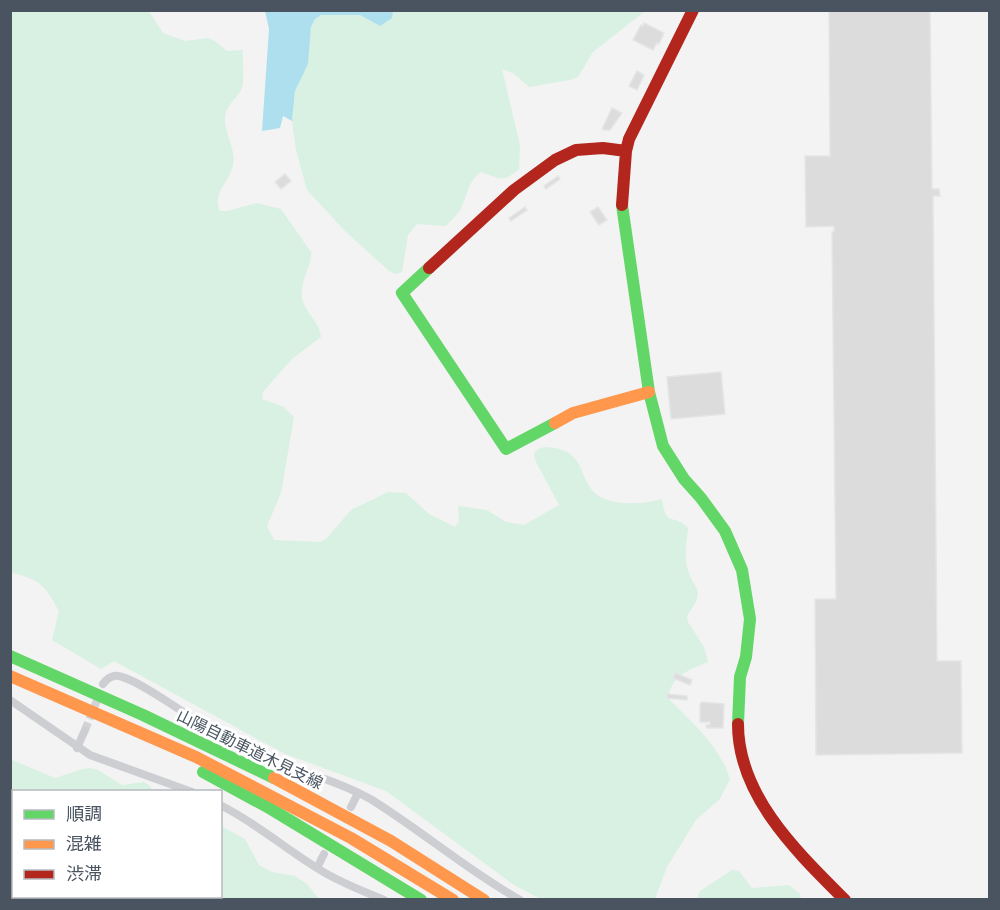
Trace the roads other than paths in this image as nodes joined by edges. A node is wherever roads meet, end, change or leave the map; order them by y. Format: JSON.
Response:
{"nodes":[{"id":1,"x":693,"y":10,"type":"edge"},
{"id":2,"x":626,"y":151,"type":"junction"},
{"id":3,"x":649,"y":392,"type":"junction"},
{"id":4,"x":10,"y":656,"type":"edge"},
{"id":5,"x":10,"y":676,"type":"edge"},
{"id":6,"x":103,"y":684,"type":"dead end"},
{"id":7,"x":10,"y":700,"type":"edge"},
{"id":8,"x":134,"y":729,"type":"junction"},
{"id":9,"x":85,"y":730,"type":"tunnel mouth"},
{"id":10,"x":77,"y":748,"type":"junction"},
{"id":11,"x":187,"y":790,"type":"edge"},
{"id":12,"x":358,"y":793,"type":"junction"},
{"id":13,"x":222,"y":806,"type":"edge"},
{"id":14,"x":351,"y":807,"type":"dead end"},
{"id":15,"x":324,"y":855,"type":"dead end"},
{"id":16,"x":316,"y":868,"type":"junction"},
{"id":17,"x":384,"y":900,"type":"edge"},
{"id":18,"x":421,"y":900,"type":"edge"},
{"id":19,"x":453,"y":900,"type":"edge"},
{"id":20,"x":483,"y":900,"type":"edge"},
{"id":21,"x":520,"y":900,"type":"edge"},
{"id":22,"x":845,"y":900,"type":"edge"}],
"edges":[{"from":1,"to":2,"type":"main road"},
{"from":2,"to":3,"type":"main road"},
{"from":2,"to":3,"type":"main road"},
{"from":3,"to":22,"type":"main road"},
{"from":4,"to":20,"type":"main road","name":"山陽自動車道木見支線"},
{"from":5,"to":8,"type":"main road"},
{"from":6,"to":12,"type":"street"},
{"from":7,"to":10,"type":"street"},
{"from":8,"to":18,"type":"main road"},
{"from":8,"to":19,"type":"main road"},
{"from":9,"to":10,"type":"street"},
{"from":10,"to":11,"type":"street"},
{"from":12,"to":14,"type":"street"},
{"from":12,"to":21,"type":"street"},
{"from":13,"to":16,"type":"street"},
{"from":15,"to":16,"type":"street"},
{"from":16,"to":17,"type":"street"}]}
